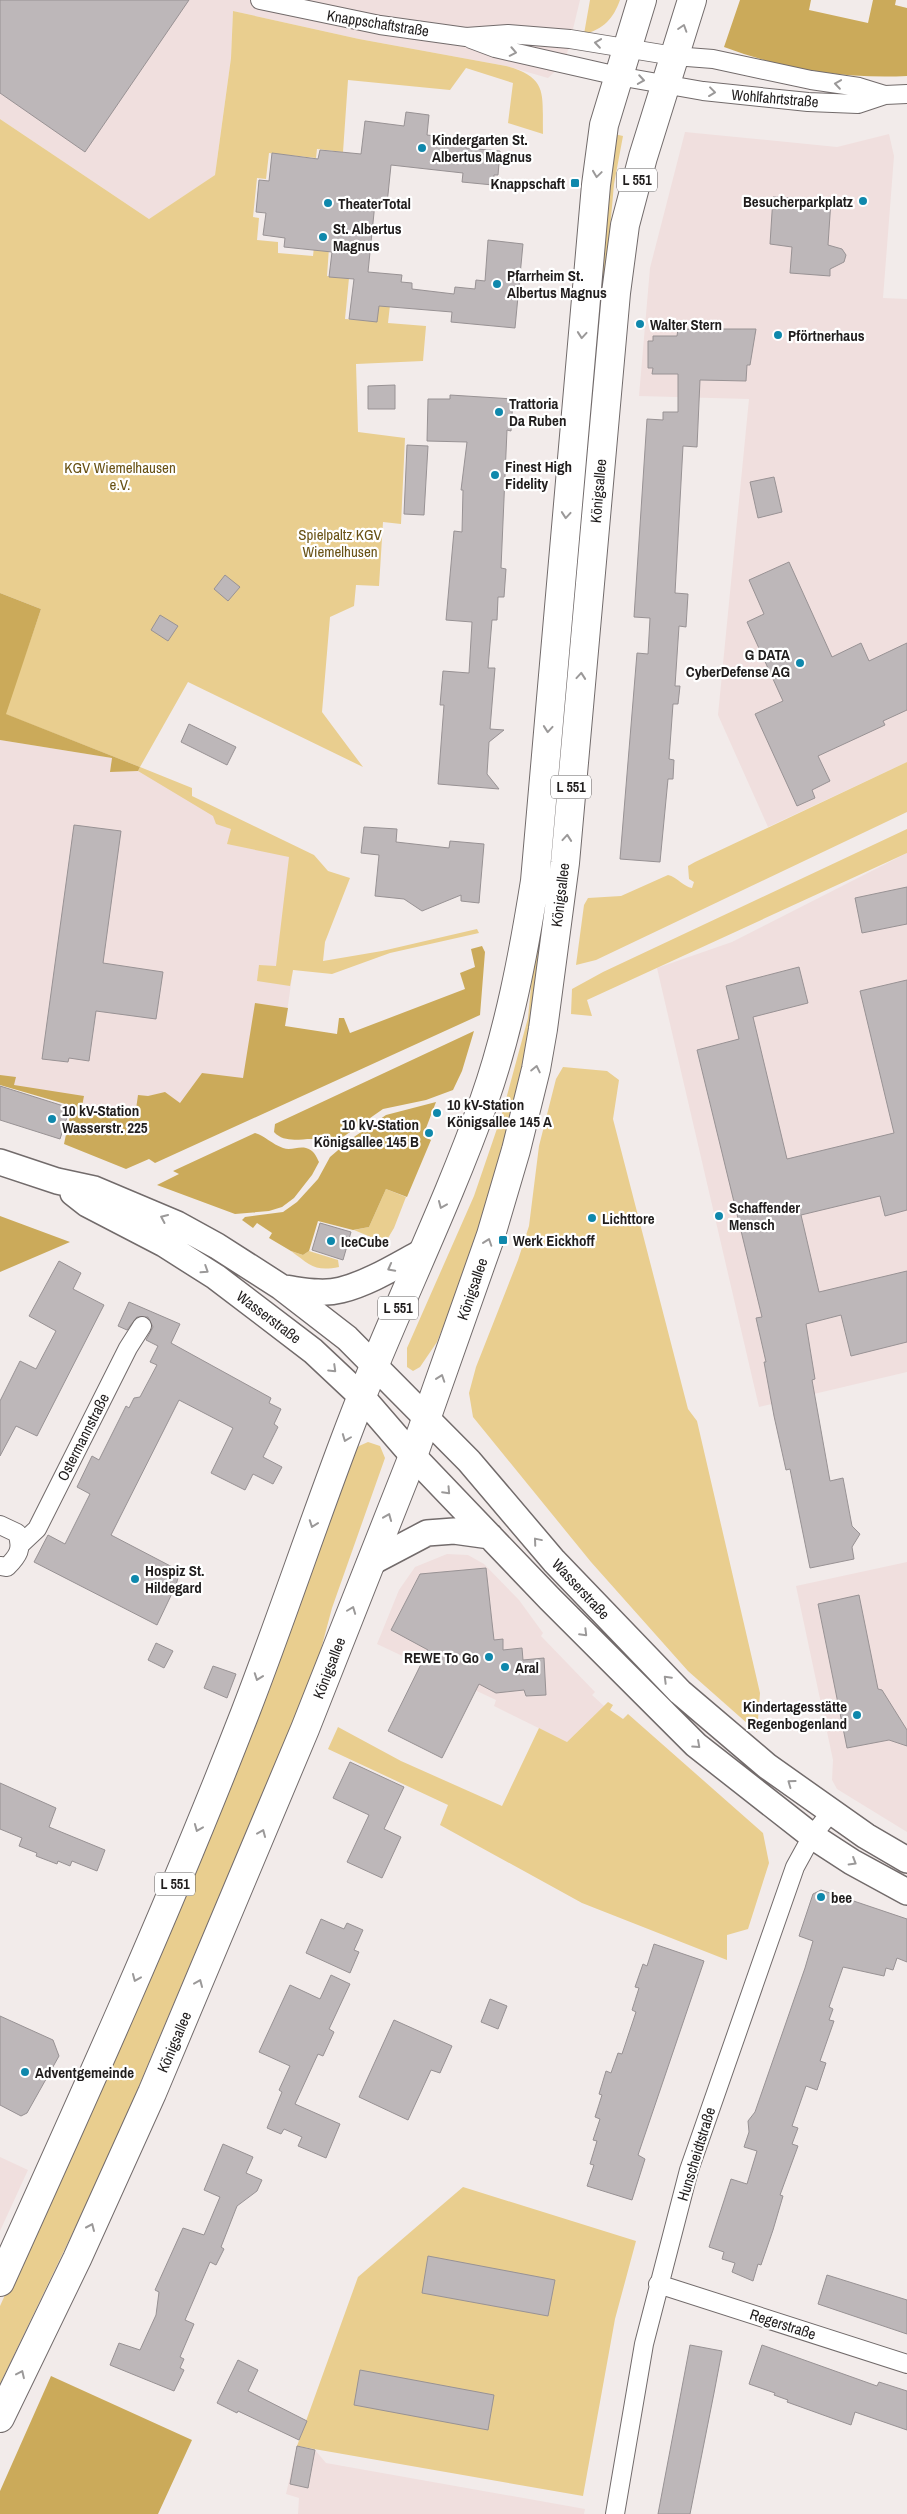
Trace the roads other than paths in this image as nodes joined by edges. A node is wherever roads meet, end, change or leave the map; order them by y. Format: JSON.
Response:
{"nodes":[{"id":1,"x":260,"y":0,"type":"edge"},
{"id":2,"x":642,"y":0,"type":"edge"},
{"id":3,"x":692,"y":0,"type":"edge"},
{"id":4,"x":466,"y":37,"type":"junction"},
{"id":5,"x":626,"y":48,"type":"junction"},
{"id":6,"x":674,"y":56,"type":"junction"},
{"id":7,"x":618,"y":76,"type":"junction"},
{"id":8,"x":664,"y":84,"type":"junction"},
{"id":9,"x":907,"y":94,"type":"edge"},
{"id":10,"x":885,"y":96,"type":"junction"},
{"id":11,"x":0,"y":1162,"type":"edge"},
{"id":12,"x":57,"y":1181,"type":"junction"},
{"id":13,"x":422,"y":1252,"type":"junction"},
{"id":14,"x":281,"y":1288,"type":"junction"},
{"id":15,"x":142,"y":1326,"type":"dead end"},
{"id":16,"x":374,"y":1364,"type":"junction"},
{"id":17,"x":362,"y":1397,"type":"junction"},
{"id":18,"x":427,"y":1418,"type":"junction"},
{"id":19,"x":413,"y":1456,"type":"junction"},
{"id":20,"x":0,"y":1525,"type":"edge"},
{"id":21,"x":490,"y":1536,"type":"junction"},
{"id":22,"x":21,"y":1544,"type":"junction"},
{"id":23,"x":370,"y":1563,"type":"junction"},
{"id":24,"x":0,"y":1566,"type":"edge"},
{"id":25,"x":830,"y":1812,"type":"junction"},
{"id":26,"x":812,"y":1836,"type":"junction"},
{"id":27,"x":907,"y":1860,"type":"edge"},
{"id":28,"x":907,"y":1892,"type":"edge"},
{"id":29,"x":0,"y":2282,"type":"edge"},
{"id":30,"x":658,"y":2284,"type":"junction"},
{"id":31,"x":907,"y":2364,"type":"edge"},
{"id":32,"x":0,"y":2418,"type":"edge"},
{"id":33,"x":615,"y":2514,"type":"edge"}],
"edges":[{"from":1,"to":4,"type":"street","name":"Knappschaftstraße"},
{"from":2,"to":5,"type":"main road","name":"Königsallee","number":"L 551"},
{"from":6,"to":3,"type":"main road","name":"Königsallee","number":"L 551","one_way":true},
{"from":5,"to":4,"type":"street","name":"Knappschaftstraße","one_way":true},
{"from":4,"to":7,"type":"street","name":"Knappschaftstraße","one_way":true},
{"from":5,"to":6,"type":"street"},
{"from":5,"to":7,"type":"main road","name":"Königsallee","number":"L 551"},
{"from":6,"to":8,"type":"main road","name":"Königsallee","number":"L 551"},
{"from":10,"to":6,"type":"street","name":"Wohlfahrtstraße","one_way":true},
{"from":7,"to":8,"type":"street","one_way":true},
{"from":7,"to":13,"type":"main road","name":"Königsallee","number":"L 551","one_way":true},
{"from":8,"to":10,"type":"street","name":"Wohlfahrtstraße","one_way":true},
{"from":18,"to":8,"type":"main road","name":"Königsallee","number":"L 551","one_way":true},
{"from":9,"to":10,"type":"street","name":"Wohlfahrtstraße"},
{"from":11,"to":12,"type":"main road","name":"Wasserstraße"},
{"from":14,"to":12,"type":"main road","name":"Wasserstraße","one_way":true},
{"from":12,"to":17,"type":"main road","name":"Wasserstraße","one_way":true},
{"from":13,"to":14,"type":"main road","name":"Wasserstraße","number":"L 551","one_way":true},
{"from":13,"to":16,"type":"main road","name":"Königsallee","number":"L 551"},
{"from":14,"to":16,"type":"main road","name":"Wasserstraße"},
{"from":15,"to":22,"type":"street","name":"Ostermannstraße"},
{"from":16,"to":17,"type":"main road","name":"Königsallee","number":"L 551"},
{"from":16,"to":18,"type":"main road","name":"Wasserstraße"},
{"from":17,"to":19,"type":"main road","name":"Wasserstraße"},
{"from":17,"to":29,"type":"main road","name":"Königsallee","number":"L 551","one_way":true},
{"from":18,"to":19,"type":"main road","name":"Königsallee","number":"L 551"},
{"from":25,"to":18,"type":"main road","name":"Wasserstraße","one_way":true},
{"from":19,"to":21,"type":"main road","name":"Wasserstraße","one_way":true},
{"from":23,"to":19,"type":"main road","name":"Königsallee","number":"L 551","one_way":true},
{"from":20,"to":22,"type":"street"},
{"from":21,"to":23,"type":"main road"},
{"from":21,"to":26,"type":"main road","name":"Wasserstraße","one_way":true},
{"from":22,"to":24,"type":"street","name":"Ostermannstraße"},
{"from":32,"to":23,"type":"main road","name":"Königsallee","number":"L 551","one_way":true},
{"from":25,"to":26,"type":"street","name":"Hunscheidtstraße"},
{"from":25,"to":27,"type":"main road","name":"Wasserstraße"},
{"from":26,"to":28,"type":"main road","name":"Wasserstraße","one_way":true},
{"from":26,"to":30,"type":"street","name":"Hunscheidtstraße"},
{"from":30,"to":31,"type":"street","name":"Regerstraße"},
{"from":30,"to":33,"type":"street","name":"Hunscheidtstraße"}]}
